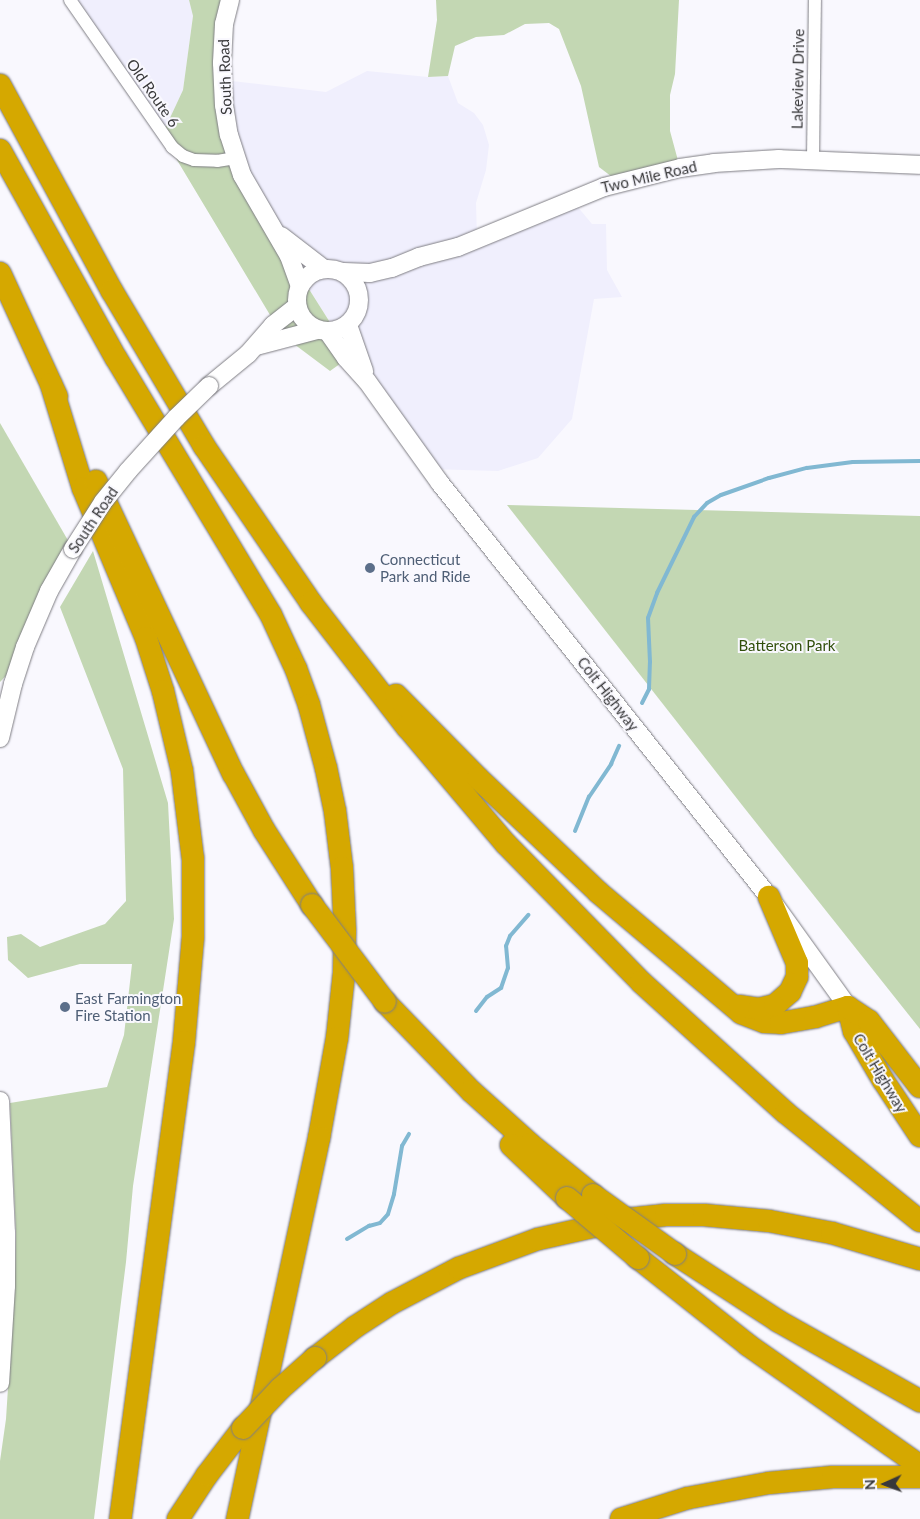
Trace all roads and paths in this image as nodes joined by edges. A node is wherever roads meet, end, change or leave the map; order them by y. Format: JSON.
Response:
{"nodes":[{"id":1,"x":70,"y":0,"type":"edge"},
{"id":2,"x":230,"y":0,"type":"edge"},
{"id":3,"x":815,"y":0,"type":"edge"},
{"id":4,"x":0,"y":85,"type":"edge"},
{"id":5,"x":0,"y":150,"type":"edge"},
{"id":6,"x":236,"y":158,"type":"junction"},
{"id":7,"x":813,"y":159,"type":"junction"},
{"id":8,"x":920,"y":165,"type":"edge"},
{"id":9,"x":277,"y":233,"type":"junction"},
{"id":10,"x":392,"y":268,"type":"junction"},
{"id":11,"x":324,"y":269,"type":"junction"},
{"id":12,"x":344,"y":272,"type":"junction"},
{"id":13,"x":0,"y":273,"type":"edge"},
{"id":14,"x":300,"y":286,"type":"junction"},
{"id":15,"x":297,"y":306,"type":"junction"},
{"id":16,"x":359,"y":306,"type":"junction"},
{"id":17,"x":348,"y":325,"type":"junction"},
{"id":18,"x":322,"y":331,"type":"junction"},
{"id":19,"x":256,"y":346,"type":"junction"},
{"id":20,"x":367,"y":381,"type":"junction"},
{"id":21,"x":51,"y":384,"type":"junction"},
{"id":22,"x":360,"y":669,"type":"junction"},
{"id":23,"x":1,"y":727,"type":"edge"},
{"id":24,"x":769,"y":897,"type":"junction"},
{"id":25,"x":723,"y":999,"type":"junction"},
{"id":26,"x":848,"y":1007,"type":"junction"},
{"id":27,"x":443,"y":1064,"type":"junction"},
{"id":28,"x":920,"y":1087,"type":"edge"},
{"id":29,"x":0,"y":1101,"type":"edge"},
{"id":30,"x":920,"y":1136,"type":"edge"},
{"id":31,"x":920,"y":1221,"type":"edge"},
{"id":32,"x":920,"y":1259,"type":"edge"},
{"id":33,"x":3,"y":1286,"type":"edge"},
{"id":34,"x":0,"y":1383,"type":"edge"},
{"id":35,"x":920,"y":1401,"type":"edge"},
{"id":36,"x":920,"y":1466,"type":"edge"},
{"id":37,"x":920,"y":1477,"type":"edge"},
{"id":38,"x":120,"y":1519,"type":"edge"},
{"id":39,"x":178,"y":1519,"type":"edge"},
{"id":40,"x":237,"y":1519,"type":"edge"},
{"id":41,"x":621,"y":1519,"type":"edge"}],
"edges":[{"from":1,"to":6,"type":"street","name":"Old Route 6"},
{"from":2,"to":6,"type":"main road","name":"South Road"},
{"from":3,"to":7,"type":"street","name":"Lakeview Drive"},
{"from":4,"to":22,"type":"highway"},
{"from":5,"to":40,"type":"highway"},
{"from":6,"to":9,"type":"main road","name":"South Road"},
{"from":7,"to":8,"type":"main road","name":"Two Mile Road"},
{"from":7,"to":10,"type":"main road","name":"Two Mile Road"},
{"from":9,"to":11,"type":"main road","name":"South Road"},
{"from":9,"to":14,"type":"main road","name":"South Road"},
{"from":10,"to":12,"type":"main road","name":"Two Mile Road"},
{"from":10,"to":16,"type":"main road","name":"Two Mile Road"},
{"from":11,"to":12,"type":"main road"},
{"from":11,"to":14,"type":"main road"},
{"from":12,"to":16,"type":"main road"},
{"from":13,"to":21,"type":"highway"},
{"from":14,"to":15,"type":"main road"},
{"from":15,"to":18,"type":"main road"},
{"from":15,"to":19,"type":"main road","name":"South Road"},
{"from":16,"to":17,"type":"main road"},
{"from":17,"to":18,"type":"main road"},
{"from":17,"to":20,"type":"main road","name":"Colt Highway"},
{"from":18,"to":19,"type":"main road","name":"South Road"},
{"from":18,"to":20,"type":"main road","name":"Colt Highway"},
{"from":19,"to":23,"type":"main road","name":"South Road","bridge":true},
{"from":20,"to":24,"type":"main road","name":"Colt Highway"},
{"from":21,"to":27,"type":"highway","bridge":true},
{"from":21,"to":38,"type":"highway"},
{"from":22,"to":25,"type":"highway"},
{"from":22,"to":31,"type":"highway"},
{"from":24,"to":25,"type":"highway"},
{"from":24,"to":26,"type":"main road","name":"Colt Highway"},
{"from":25,"to":26,"type":"highway"},
{"from":26,"to":28,"type":"highway","name":"Colt Highway"},
{"from":26,"to":30,"type":"highway","name":"Colt Highway"},
{"from":27,"to":35,"type":"highway","bridge":true},
{"from":27,"to":36,"type":"highway","bridge":true},
{"from":29,"to":33,"type":"main road"},
{"from":32,"to":39,"type":"highway","bridge":true},
{"from":33,"to":34,"type":"main road"},
{"from":37,"to":41,"type":"highway"}]}
